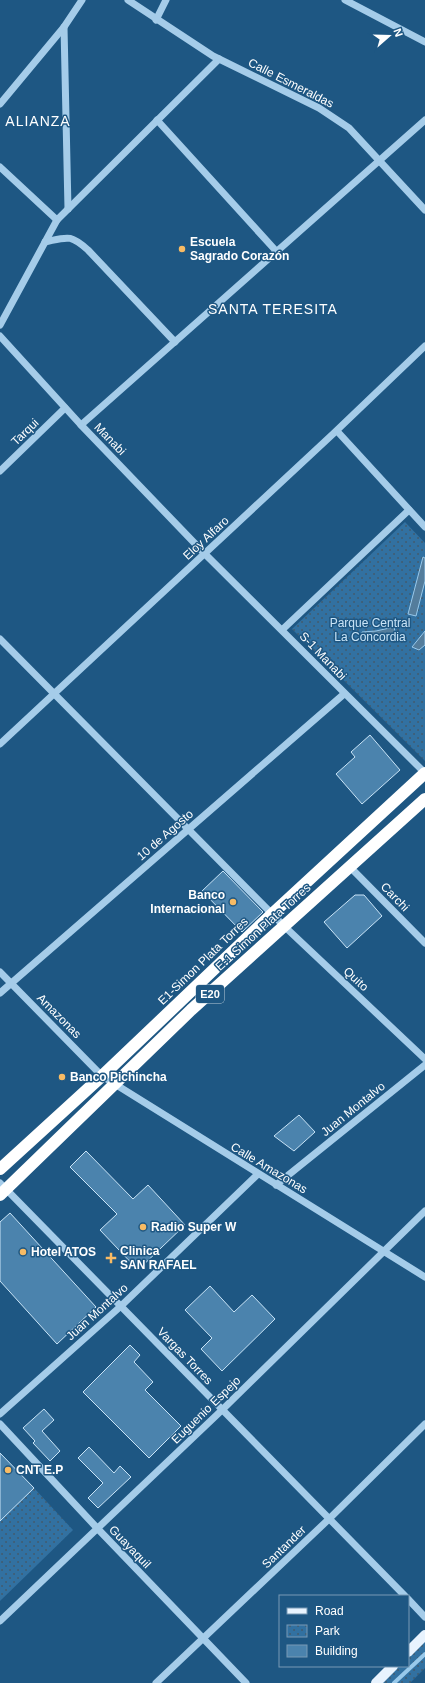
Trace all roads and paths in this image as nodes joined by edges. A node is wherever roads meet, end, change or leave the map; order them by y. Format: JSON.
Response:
{"nodes":[{"id":1,"x":82,"y":0,"type":"edge"},
{"id":2,"x":128,"y":0,"type":"edge"},
{"id":3,"x":166,"y":0,"type":"edge"},
{"id":4,"x":345,"y":0,"type":"edge"},
{"id":5,"x":156,"y":20,"type":"junction"},
{"id":6,"x":64,"y":27,"type":"junction"},
{"id":7,"x":425,"y":42,"type":"edge"},
{"id":8,"x":219,"y":58,"type":"junction"},
{"id":9,"x":0,"y":104,"type":"edge"},
{"id":10,"x":157,"y":120,"type":"junction"},
{"id":11,"x":425,"y":120,"type":"edge"},
{"id":12,"x":380,"y":160,"type":"junction"},
{"id":13,"x":0,"y":167,"type":"edge"},
{"id":14,"x":68,"y":209,"type":"junction"},
{"id":15,"x":425,"y":210,"type":"edge"},
{"id":16,"x":57,"y":220,"type":"junction"},
{"id":17,"x":45,"y":242,"type":"junction"},
{"id":18,"x":277,"y":252,"type":"junction"},
{"id":19,"x":0,"y":325,"type":"edge"},
{"id":20,"x":0,"y":336,"type":"edge"},
{"id":21,"x":175,"y":342,"type":"junction"},
{"id":22,"x":425,"y":346,"type":"edge"},
{"id":23,"x":65,"y":408,"type":"junction"},
{"id":24,"x":81,"y":425,"type":"junction"},
{"id":25,"x":337,"y":431,"type":"junction"},
{"id":26,"x":0,"y":471,"type":"edge"},
{"id":27,"x":409,"y":510,"type":"junction"},
{"id":28,"x":425,"y":527,"type":"edge"},
{"id":29,"x":205,"y":554,"type":"junction"},
{"id":30,"x":283,"y":629,"type":"junction"},
{"id":31,"x":0,"y":639,"type":"edge"},
{"id":32,"x":55,"y":694,"type":"junction"},
{"id":33,"x":344,"y":694,"type":"junction"},
{"id":34,"x":0,"y":744,"type":"edge"},
{"id":35,"x":425,"y":773,"type":"edge"},
{"id":36,"x":425,"y":799,"type":"edge"},
{"id":37,"x":189,"y":829,"type":"junction"},
{"id":38,"x":350,"y":867,"type":"junction"},
{"id":39,"x":272,"y":914,"type":"junction"},
{"id":40,"x":284,"y":926,"type":"junction"},
{"id":41,"x":425,"y":943,"type":"edge"},
{"id":42,"x":0,"y":972,"type":"edge"},
{"id":43,"x":11,"y":983,"type":"junction"},
{"id":44,"x":0,"y":994,"type":"edge"},
{"id":45,"x":425,"y":1059,"type":"edge"},
{"id":46,"x":425,"y":1065,"type":"edge"},
{"id":47,"x":102,"y":1076,"type":"junction"},
{"id":48,"x":114,"y":1085,"type":"junction"},
{"id":49,"x":0,"y":1169,"type":"edge"},
{"id":50,"x":258,"y":1174,"type":"junction"},
{"id":51,"x":276,"y":1185,"type":"junction"},
{"id":52,"x":2,"y":1189,"type":"edge"},
{"id":53,"x":425,"y":1211,"type":"edge"},
{"id":54,"x":384,"y":1251,"type":"junction"},
{"id":55,"x":425,"y":1277,"type":"edge"},
{"id":56,"x":121,"y":1306,"type":"junction"},
{"id":57,"x":222,"y":1410,"type":"junction"},
{"id":58,"x":0,"y":1414,"type":"edge"},
{"id":59,"x":0,"y":1424,"type":"edge"},
{"id":60,"x":425,"y":1424,"type":"edge"},
{"id":61,"x":330,"y":1518,"type":"junction"},
{"id":62,"x":97,"y":1528,"type":"junction"},
{"id":63,"x":404,"y":1595,"type":"edge"},
{"id":64,"x":409,"y":1600,"type":"edge"},
{"id":65,"x":425,"y":1617,"type":"edge"},
{"id":66,"x":0,"y":1621,"type":"edge"},
{"id":67,"x":425,"y":1635,"type":"edge"},
{"id":68,"x":203,"y":1639,"type":"junction"},
{"id":69,"x":409,"y":1651,"type":"edge"},
{"id":70,"x":392,"y":1667,"type":"edge"},
{"id":71,"x":156,"y":1683,"type":"edge"},
{"id":72,"x":246,"y":1683,"type":"edge"},
{"id":73,"x":376,"y":1683,"type":"edge"}],
"edges":[{"from":1,"to":6,"type":"street"},
{"from":2,"to":5,"type":"street","name":"Calle Esmeraldas"},
{"from":3,"to":5,"type":"street"},
{"from":4,"to":7,"type":"street"},
{"from":5,"to":8,"type":"street","name":"Calle Esmeraldas"},
{"from":6,"to":9,"type":"street"},
{"from":6,"to":14,"type":"street"},
{"from":8,"to":10,"type":"street"},
{"from":8,"to":12,"type":"street","name":"Calle Esmeraldas"},
{"from":10,"to":14,"type":"street"},
{"from":10,"to":18,"type":"street"},
{"from":11,"to":12,"type":"street"},
{"from":12,"to":15,"type":"street","name":"Calle Esmeraldas"},
{"from":12,"to":18,"type":"street"},
{"from":13,"to":16,"type":"street"},
{"from":14,"to":16,"type":"street"},
{"from":16,"to":17,"type":"street"},
{"from":17,"to":19,"type":"street"},
{"from":17,"to":21,"type":"street"},
{"from":18,"to":21,"type":"street"},
{"from":20,"to":23,"type":"street","name":"Manabi"},
{"from":21,"to":24,"type":"street"},
{"from":22,"to":25,"type":"street","name":"Eloy Alfaro"},
{"from":23,"to":24,"type":"street","name":"Manabi"},
{"from":23,"to":26,"type":"street","name":"Tarqui"},
{"from":24,"to":29,"type":"street","name":"Manabi"},
{"from":25,"to":27,"type":"street"},
{"from":25,"to":29,"type":"street","name":"Eloy Alfaro"},
{"from":27,"to":28,"type":"street"},
{"from":27,"to":30,"type":"street"},
{"from":29,"to":30,"type":"street","name":"S-1 Manabi"},
{"from":29,"to":32,"type":"street","name":"Eloy Alfaro"},
{"from":30,"to":33,"type":"street","name":"S-1 Manabi"},
{"from":31,"to":32,"type":"street","name":"Quito"},
{"from":32,"to":34,"type":"street","name":"Eloy Alfaro"},
{"from":32,"to":37,"type":"street","name":"Quito"},
{"from":33,"to":35,"type":"street","name":"S-1 Manabi"},
{"from":33,"to":37,"type":"street","name":"10 de Agosto"},
{"from":35,"to":39,"type":"highway","name":"E1-Simon Plata Torres","number":"E20"},
{"from":36,"to":38,"type":"highway","name":"E-1 Simon Plata Torres","number":"E20"},
{"from":37,"to":39,"type":"street","name":"Quito"},
{"from":37,"to":43,"type":"street","name":"10 de Agosto"},
{"from":38,"to":40,"type":"highway","name":"E-1 Simon Plata Torres","number":"E20"},
{"from":38,"to":41,"type":"street","name":"Carchi"},
{"from":39,"to":40,"type":"street","name":"Quito"},
{"from":39,"to":47,"type":"highway","name":"E1-Simon Plata Torres","number":"E20"},
{"from":40,"to":45,"type":"street","name":"Quito"},
{"from":40,"to":48,"type":"highway","name":"E-1 Simon Plata Torres","number":"E20"},
{"from":42,"to":43,"type":"street","name":"Amazonas"},
{"from":43,"to":44,"type":"street","name":"10 de Agosto"},
{"from":43,"to":47,"type":"street","name":"Amazonas"},
{"from":46,"to":51,"type":"street","name":"Juan Montalvo"},
{"from":47,"to":48,"type":"street","name":"Calle Amazonas"},
{"from":47,"to":49,"type":"highway","name":"E1-Simon Plata Torres","number":"E20"},
{"from":48,"to":50,"type":"street","name":"Calle Amazonas"},
{"from":48,"to":52,"type":"highway","name":"E-1 Simon Plata Torres","number":"E20"},
{"from":50,"to":51,"type":"street","name":"Calle Amazonas"},
{"from":50,"to":56,"type":"street","name":"Juan Montalvo"},
{"from":51,"to":54,"type":"street","name":"Calle Amazonas"},
{"from":52,"to":56,"type":"street","name":"Vargas Torres"},
{"from":53,"to":54,"type":"street","name":"Euguenio Espejo"},
{"from":54,"to":55,"type":"street","name":"Calle Amazonas"},
{"from":54,"to":57,"type":"street","name":"Euguenio Espejo"},
{"from":56,"to":57,"type":"street","name":"Vargas Torres"},
{"from":56,"to":58,"type":"street","name":"Juan Montalvo"},
{"from":57,"to":61,"type":"street","name":"Vargas Torres"},
{"from":57,"to":62,"type":"street","name":"Euguenio Espejo"},
{"from":59,"to":62,"type":"street","name":"Guayaquil"},
{"from":60,"to":61,"type":"street","name":"Santander"},
{"from":61,"to":63,"type":"street","name":"Vargas Torres"},
{"from":61,"to":68,"type":"street","name":"Santander"},
{"from":62,"to":66,"type":"street","name":"Euguenio Espejo"},
{"from":62,"to":68,"type":"street","name":"Guayaquil"},
{"from":64,"to":65,"type":"street"},
{"from":67,"to":69,"type":"main road"},
{"from":68,"to":71,"type":"street","name":"Santander"},
{"from":68,"to":72,"type":"street","name":"Guayaquil"},
{"from":70,"to":73,"type":"main road"}]}
